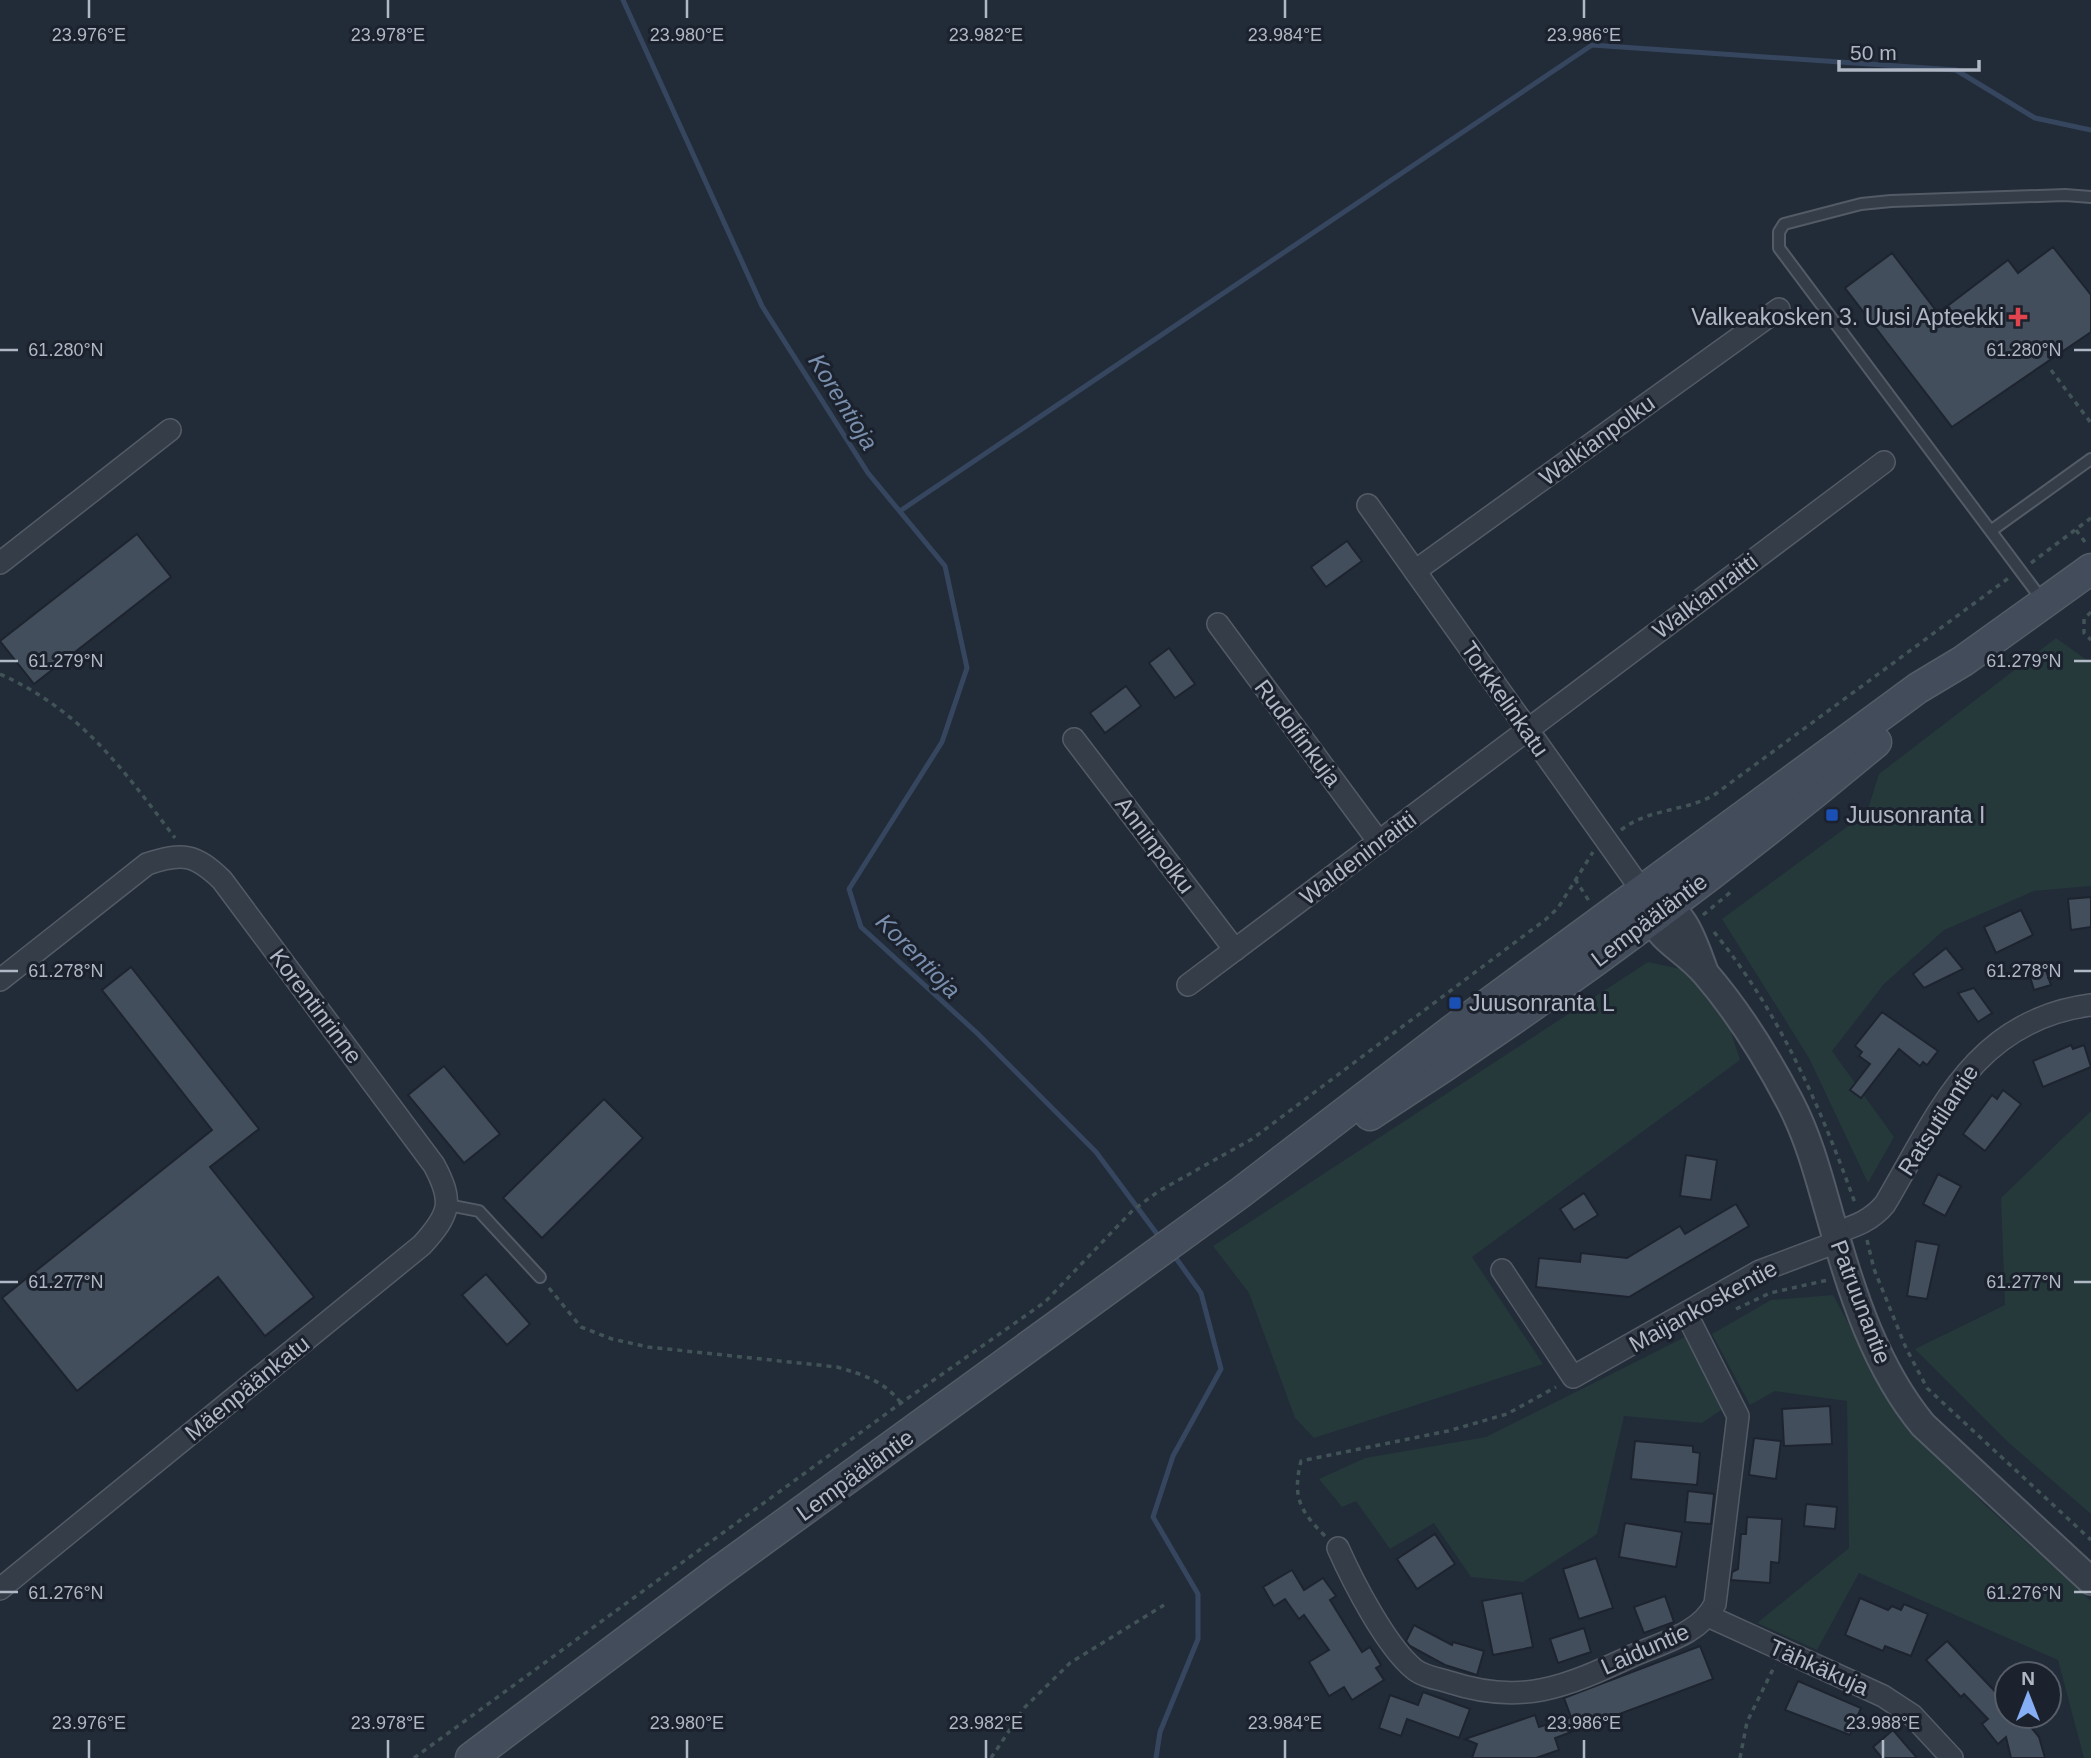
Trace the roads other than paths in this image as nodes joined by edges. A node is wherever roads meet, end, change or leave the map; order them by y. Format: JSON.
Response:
{"nodes":[{"id":1,"x":2091,"y":197,"type":"edge"},
{"id":2,"x":1779,"y":309,"type":"dead end"},
{"id":3,"x":170,"y":430,"type":"dead end"},
{"id":4,"x":2091,"y":459,"type":"edge"},
{"id":5,"x":1884,"y":462,"type":"dead end"},
{"id":6,"x":1368,"y":505,"type":"dead end"},
{"id":7,"x":1992,"y":530,"type":"junction"},
{"id":8,"x":0,"y":563,"type":"edge"},
{"id":9,"x":2091,"y":569,"type":"edge"},
{"id":10,"x":1415,"y":571,"type":"junction"},
{"id":11,"x":2043,"y":601,"type":"junction"},
{"id":12,"x":1218,"y":624,"type":"dead end"},
{"id":13,"x":1527,"y":730,"type":"junction"},
{"id":14,"x":1074,"y":740,"type":"dead end"},
{"id":15,"x":1379,"y":842,"type":"junction"},
{"id":16,"x":1655,"y":906,"type":"junction"},
{"id":17,"x":1235,"y":950,"type":"junction"},
{"id":18,"x":0,"y":979,"type":"edge"},
{"id":19,"x":1188,"y":985,"type":"dead end"},
{"id":20,"x":2091,"y":1005,"type":"edge"},
{"id":21,"x":448,"y":1205,"type":"junction"},
{"id":22,"x":1836,"y":1238,"type":"junction"},
{"id":23,"x":1502,"y":1270,"type":"dead end"},
{"id":24,"x":540,"y":1278,"type":"road end"},
{"id":25,"x":1687,"y":1315,"type":"junction"},
{"id":26,"x":1338,"y":1548,"type":"road end"},
{"id":27,"x":2091,"y":1581,"type":"edge"},
{"id":28,"x":0,"y":1589,"type":"edge"},
{"id":29,"x":1708,"y":1616,"type":"junction"},
{"id":30,"x":471,"y":1758,"type":"edge"},
{"id":31,"x":1952,"y":1758,"type":"edge"}],
"edges":[{"from":1,"to":7,"type":"lane"},
{"from":2,"to":10,"type":"street","name":"Walkianpolku"},
{"from":3,"to":8,"type":"street"},
{"from":4,"to":7,"type":"lane"},
{"from":5,"to":13,"type":"street","name":"Walkianraitti"},
{"from":6,"to":10,"type":"street","name":"Torkkelinkatu"},
{"from":7,"to":11,"type":"lane"},
{"from":9,"to":11,"type":"main road","name":"Lempääläntie"},
{"from":10,"to":13,"type":"street","name":"Torkkelinkatu"},
{"from":11,"to":16,"type":"main road","name":"Lempääläntie"},
{"from":12,"to":15,"type":"street","name":"Rudolfinkuja"},
{"from":13,"to":15,"type":"street","name":"Waldeninraitti"},
{"from":13,"to":16,"type":"street","name":"Torkkelinkatu"},
{"from":14,"to":17,"type":"street","name":"Anninpolku"},
{"from":15,"to":17,"type":"street","name":"Waldeninraitti"},
{"from":16,"to":22,"type":"street","name":"Patruunantie"},
{"from":16,"to":30,"type":"main road","name":"Lempääläntie"},
{"from":17,"to":19,"type":"street","name":"Waldeninraitti"},
{"from":18,"to":21,"type":"street","name":"Korentinrinne"},
{"from":20,"to":22,"type":"street","name":"Ratsutilantie"},
{"from":21,"to":24,"type":"lane"},
{"from":21,"to":28,"type":"street","name":"Mäenpäänkatu"},
{"from":22,"to":25,"type":"street","name":"Maijankoskentie"},
{"from":22,"to":27,"type":"street","name":"Patruunantie"},
{"from":23,"to":25,"type":"street","name":"Maijankoskentie"},
{"from":25,"to":29,"type":"street","name":"Laiduntie"},
{"from":26,"to":29,"type":"street","name":"Laiduntie"},
{"from":29,"to":31,"type":"street","name":"Tähkäkuja"}]}
